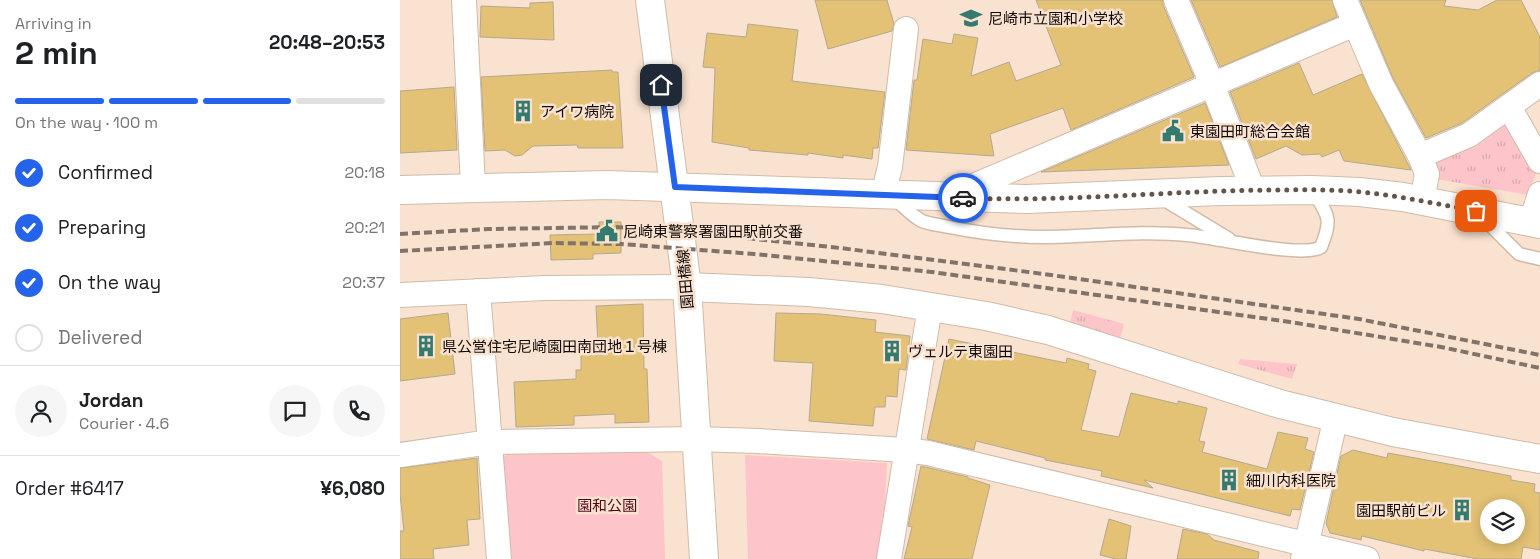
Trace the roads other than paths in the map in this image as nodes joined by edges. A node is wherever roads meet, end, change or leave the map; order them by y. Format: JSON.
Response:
{"nodes":[{"id":1,"x":464,"y":0,"type":"edge"},
{"id":2,"x":650,"y":0,"type":"edge"},
{"id":3,"x":1176,"y":0,"type":"edge"},
{"id":4,"x":1345,"y":0,"type":"edge"},
{"id":5,"x":1355,"y":24,"type":"junction"},
{"id":6,"x":906,"y":29,"type":"dead end"},
{"id":7,"x":1212,"y":84,"type":"junction"},
{"id":8,"x":1540,"y":84,"type":"edge"},
{"id":9,"x":1509,"y":107,"type":"junction"},
{"id":10,"x":1420,"y":156,"type":"junction"},
{"id":11,"x":1540,"y":162,"type":"edge"},
{"id":12,"x":473,"y":187,"type":"junction"},
{"id":13,"x":675,"y":187,"type":"junction"},
{"id":14,"x":400,"y":190,"type":"edge"},
{"id":15,"x":1253,"y":190,"type":"junction"},
{"id":16,"x":1312,"y":190,"type":"junction"},
{"id":17,"x":887,"y":194,"type":"junction"},
{"id":18,"x":1155,"y":194,"type":"junction"},
{"id":19,"x":1540,"y":194,"type":"edge"},
{"id":20,"x":948,"y":197,"type":"junction"},
{"id":21,"x":1422,"y":201,"type":"junction"},
{"id":22,"x":1476,"y":211,"type":"junction"},
{"id":23,"x":1535,"y":223,"type":"edge"},
{"id":24,"x":1234,"y":242,"type":"junction"},
{"id":25,"x":1540,"y":259,"type":"edge"},
{"id":26,"x":687,"y":287,"type":"junction"},
{"id":27,"x":478,"y":291,"type":"junction"},
{"id":28,"x":400,"y":295,"type":"edge"},
{"id":29,"x":930,"y":307,"type":"junction"},
{"id":30,"x":1336,"y":417,"type":"junction"},
{"id":31,"x":696,"y":439,"type":"junction"},
{"id":32,"x":490,"y":442,"type":"junction"},
{"id":33,"x":906,"y":450,"type":"junction"},
{"id":34,"x":400,"y":455,"type":"edge"},
{"id":35,"x":1540,"y":459,"type":"edge"},
{"id":36,"x":1305,"y":552,"type":"edge"},
{"id":37,"x":499,"y":559,"type":"edge"},
{"id":38,"x":704,"y":559,"type":"edge"},
{"id":39,"x":889,"y":559,"type":"edge"},
{"id":40,"x":1366,"y":559,"type":"edge"}],
"edges":[{"from":1,"to":12,"type":"street"},
{"from":2,"to":13,"type":"street","name":"園田橋線"},
{"from":3,"to":7,"type":"street"},
{"from":4,"to":5,"type":"street"},
{"from":5,"to":7,"type":"street"},
{"from":5,"to":10,"type":"street"},
{"from":6,"to":17,"type":"street"},
{"from":7,"to":15,"type":"street"},
{"from":7,"to":20,"type":"street"},
{"from":8,"to":9,"type":"street"},
{"from":9,"to":10,"type":"street"},
{"from":9,"to":11,"type":"street"},
{"from":10,"to":21,"type":"street"},
{"from":12,"to":13,"type":"street"},
{"from":12,"to":14,"type":"street"},
{"from":13,"to":17,"type":"street"},
{"from":13,"to":26,"type":"street","name":"園田橋線"},
{"from":15,"to":16,"type":"street"},
{"from":15,"to":18,"type":"street"},
{"from":16,"to":21,"type":"street"},
{"from":16,"to":24,"type":"lane"},
{"from":17,"to":20,"type":"street"},
{"from":17,"to":24,"type":"lane"},
{"from":18,"to":20,"type":"street"},
{"from":18,"to":24,"type":"lane"},
{"from":19,"to":23,"type":"street"},
{"from":21,"to":22,"type":"street"},
{"from":22,"to":23,"type":"street"},
{"from":22,"to":25,"type":"lane"},
{"from":26,"to":27,"type":"street"},
{"from":26,"to":29,"type":"street"},
{"from":26,"to":31,"type":"street","name":"園田橋線"},
{"from":27,"to":28,"type":"street"},
{"from":27,"to":32,"type":"street"},
{"from":29,"to":30,"type":"street"},
{"from":29,"to":33,"type":"street"},
{"from":30,"to":35,"type":"street"},
{"from":30,"to":36,"type":"street"},
{"from":31,"to":32,"type":"street"},
{"from":31,"to":33,"type":"street"},
{"from":31,"to":38,"type":"street","name":"園田橋線"},
{"from":32,"to":34,"type":"street"},
{"from":32,"to":37,"type":"street"},
{"from":33,"to":36,"type":"street"},
{"from":33,"to":39,"type":"street"},
{"from":36,"to":40,"type":"street"}]}
